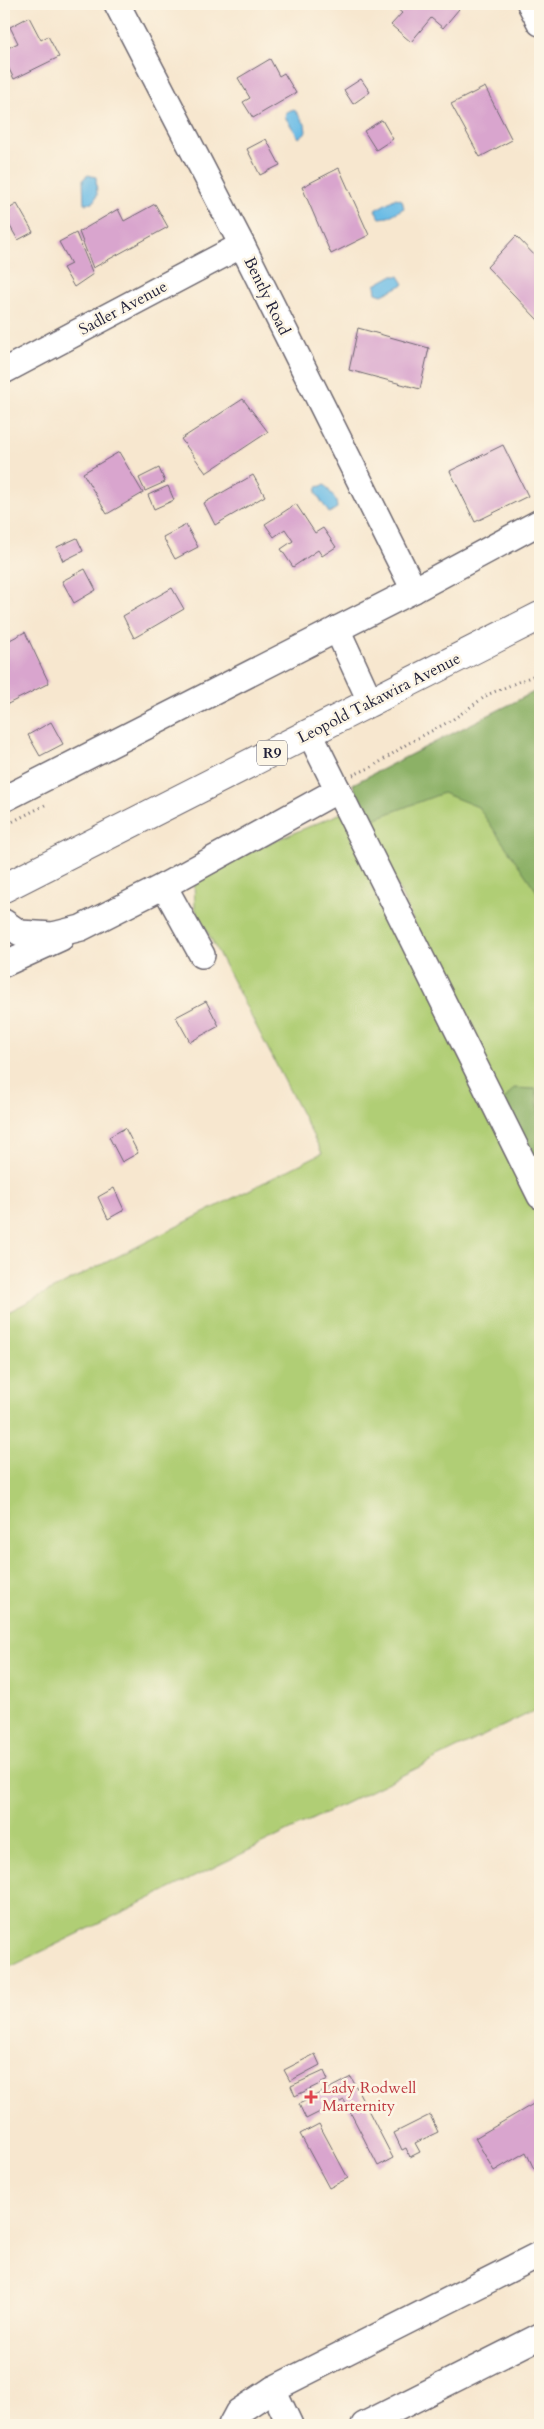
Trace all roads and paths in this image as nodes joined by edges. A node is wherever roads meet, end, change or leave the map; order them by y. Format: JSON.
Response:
{"nodes":[{"id":1,"x":117,"y":4,"type":"edge"},
{"id":2,"x":530,"y":4,"type":"edge"},
{"id":3,"x":540,"y":23,"type":"edge"},
{"id":4,"x":242,"y":245,"type":"junction"},
{"id":5,"x":4,"y":371,"type":"edge"},
{"id":6,"x":540,"y":522,"type":"edge"},
{"id":7,"x":414,"y":590,"type":"junction"},
{"id":8,"x":540,"y":616,"type":"edge"},
{"id":9,"x":337,"y":629,"type":"junction"},
{"id":10,"x":540,"y":673,"type":"edge"},
{"id":11,"x":371,"y":703,"type":"junction"},
{"id":12,"x":310,"y":734,"type":"junction"},
{"id":13,"x":336,"y":787,"type":"junction"},
{"id":14,"x":4,"y":799,"type":"edge"},
{"id":15,"x":164,"y":886,"type":"junction"},
{"id":16,"x":4,"y":888,"type":"edge"},
{"id":17,"x":4,"y":922,"type":"edge"},
{"id":18,"x":82,"y":928,"type":"junction"},
{"id":19,"x":202,"y":955,"type":"dead end"},
{"id":20,"x":4,"y":964,"type":"edge"},
{"id":21,"x":540,"y":1196,"type":"edge"},
{"id":22,"x":540,"y":2254,"type":"edge"},
{"id":23,"x":540,"y":2336,"type":"edge"},
{"id":24,"x":273,"y":2389,"type":"junction"},
{"id":25,"x":231,"y":2425,"type":"edge"},
{"id":26,"x":290,"y":2425,"type":"edge"},
{"id":27,"x":364,"y":2425,"type":"edge"}],
"edges":[{"from":1,"to":4,"type":"street","name":"Bently Road"},
{"from":2,"to":3,"type":"street"},
{"from":4,"to":5,"type":"street","name":"Sadler Avenue"},
{"from":4,"to":7,"type":"street","name":"Bently Road"},
{"from":6,"to":7,"type":"street"},
{"from":7,"to":9,"type":"street"},
{"from":8,"to":11,"type":"highway","name":"Leopold Takawira Avenue","number":"R9"},
{"from":9,"to":11,"type":"street"},
{"from":9,"to":14,"type":"street"},
{"from":10,"to":13,"type":"path"},
{"from":11,"to":12,"type":"highway","name":"Leopold Takawira Avenue","number":"R9"},
{"from":12,"to":13,"type":"street"},
{"from":12,"to":16,"type":"highway","name":"Leopold Takawira Avenue","number":"R9"},
{"from":13,"to":15,"type":"street"},
{"from":13,"to":21,"type":"street"},
{"from":15,"to":18,"type":"street"},
{"from":15,"to":19,"type":"street"},
{"from":17,"to":18,"type":"street"},
{"from":18,"to":20,"type":"street"},
{"from":22,"to":24,"type":"street"},
{"from":23,"to":27,"type":"street"},
{"from":24,"to":25,"type":"street"},
{"from":24,"to":26,"type":"street"}]}
